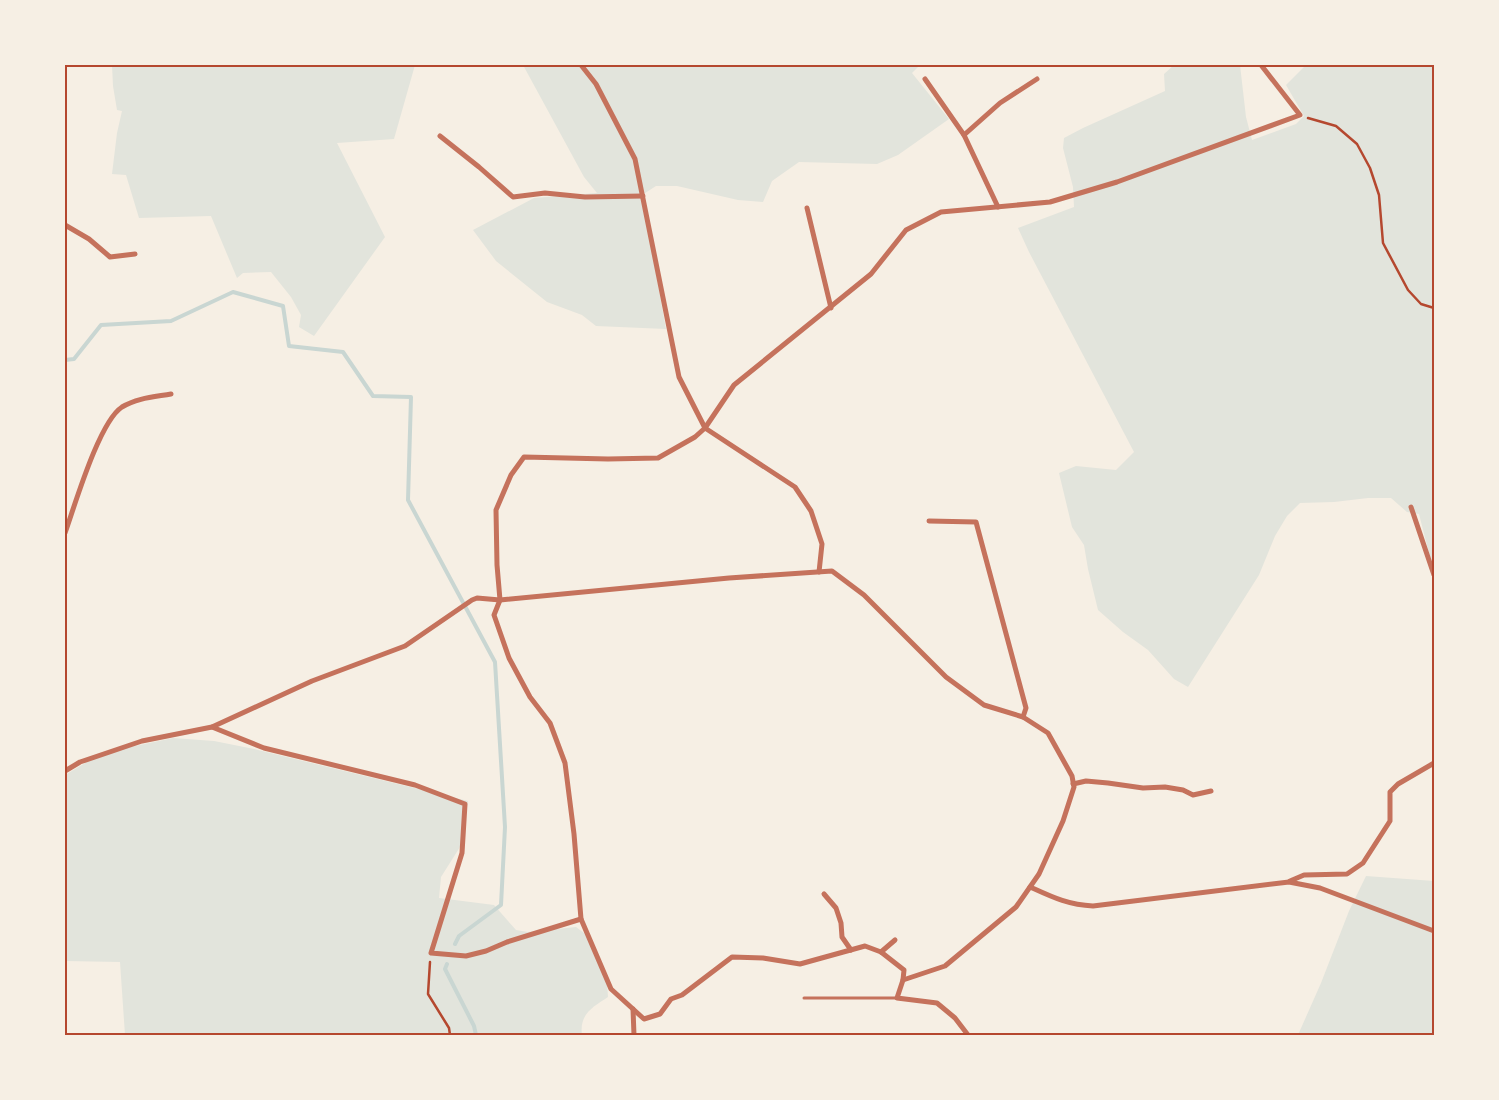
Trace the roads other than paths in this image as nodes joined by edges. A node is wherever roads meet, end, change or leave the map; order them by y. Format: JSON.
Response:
{"nodes":[{"id":1,"x":581,"y":65,"type":"edge"},
{"id":2,"x":1261,"y":65,"type":"edge"},
{"id":3,"x":925,"y":79,"type":"dead end"},
{"id":4,"x":1037,"y":79,"type":"dead end"},
{"id":5,"x":964,"y":135,"type":"junction"},
{"id":6,"x":440,"y":136,"type":"dead end"},
{"id":7,"x":643,"y":196,"type":"junction"},
{"id":8,"x":998,"y":207,"type":"junction"},
{"id":9,"x":807,"y":208,"type":"dead end"},
{"id":10,"x":65,"y":225,"type":"edge"},
{"id":11,"x":135,"y":254,"type":"dead end"},
{"id":12,"x":831,"y":308,"type":"junction"},
{"id":13,"x":171,"y":394,"type":"dead end"},
{"id":14,"x":705,"y":428,"type":"junction"},
{"id":15,"x":1411,"y":507,"type":"dead end"},
{"id":16,"x":929,"y":521,"type":"dead end"},
{"id":17,"x":65,"y":533,"type":"edge"},
{"id":18,"x":819,"y":572,"type":"junction"},
{"id":19,"x":1434,"y":574,"type":"edge"},
{"id":20,"x":500,"y":600,"type":"junction"},
{"id":21,"x":1023,"y":717,"type":"junction"},
{"id":22,"x":212,"y":727,"type":"junction"},
{"id":23,"x":1434,"y":763,"type":"edge"},
{"id":24,"x":65,"y":770,"type":"edge"},
{"id":25,"x":1073,"y":784,"type":"junction"},
{"id":26,"x":1211,"y":791,"type":"dead end"},
{"id":27,"x":1289,"y":882,"type":"junction"},
{"id":28,"x":1030,"y":887,"type":"junction"},
{"id":29,"x":824,"y":894,"type":"dead end"},
{"id":30,"x":581,"y":920,"type":"junction"},
{"id":31,"x":1434,"y":931,"type":"edge"},
{"id":32,"x":895,"y":940,"type":"dead end"},
{"id":33,"x":851,"y":950,"type":"junction"},
{"id":34,"x":881,"y":952,"type":"junction"},
{"id":35,"x":903,"y":980,"type":"junction"},
{"id":36,"x":804,"y":998,"type":"dead end"},
{"id":37,"x":897,"y":998,"type":"junction"},
{"id":38,"x":633,"y":1009,"type":"junction"},
{"id":39,"x":634,"y":1035,"type":"edge"},
{"id":40,"x":968,"y":1035,"type":"edge"}],
"edges":[{"from":1,"to":7,"type":"street"},
{"from":2,"to":8,"type":"street"},
{"from":3,"to":5,"type":"street"},
{"from":4,"to":5,"type":"street"},
{"from":5,"to":8,"type":"street"},
{"from":6,"to":7,"type":"street"},
{"from":7,"to":14,"type":"street"},
{"from":8,"to":12,"type":"street"},
{"from":9,"to":12,"type":"street"},
{"from":10,"to":11,"type":"street"},
{"from":12,"to":14,"type":"street"},
{"from":13,"to":17,"type":"street"},
{"from":14,"to":18,"type":"street"},
{"from":14,"to":20,"type":"street"},
{"from":15,"to":19,"type":"street"},
{"from":16,"to":21,"type":"street"},
{"from":18,"to":20,"type":"street"},
{"from":18,"to":21,"type":"street"},
{"from":20,"to":22,"type":"street"},
{"from":20,"to":30,"type":"street"},
{"from":21,"to":25,"type":"street"},
{"from":22,"to":24,"type":"street"},
{"from":22,"to":30,"type":"street"},
{"from":23,"to":27,"type":"street"},
{"from":25,"to":26,"type":"street"},
{"from":25,"to":28,"type":"street"},
{"from":27,"to":28,"type":"street"},
{"from":27,"to":31,"type":"street"},
{"from":28,"to":35,"type":"street"},
{"from":29,"to":33,"type":"street"},
{"from":30,"to":38,"type":"street"},
{"from":32,"to":34,"type":"street"},
{"from":33,"to":34,"type":"street"},
{"from":33,"to":38,"type":"street"},
{"from":34,"to":35,"type":"street"},
{"from":35,"to":37,"type":"street"},
{"from":36,"to":37,"type":"lane"},
{"from":37,"to":40,"type":"street"},
{"from":38,"to":39,"type":"street"}]}
